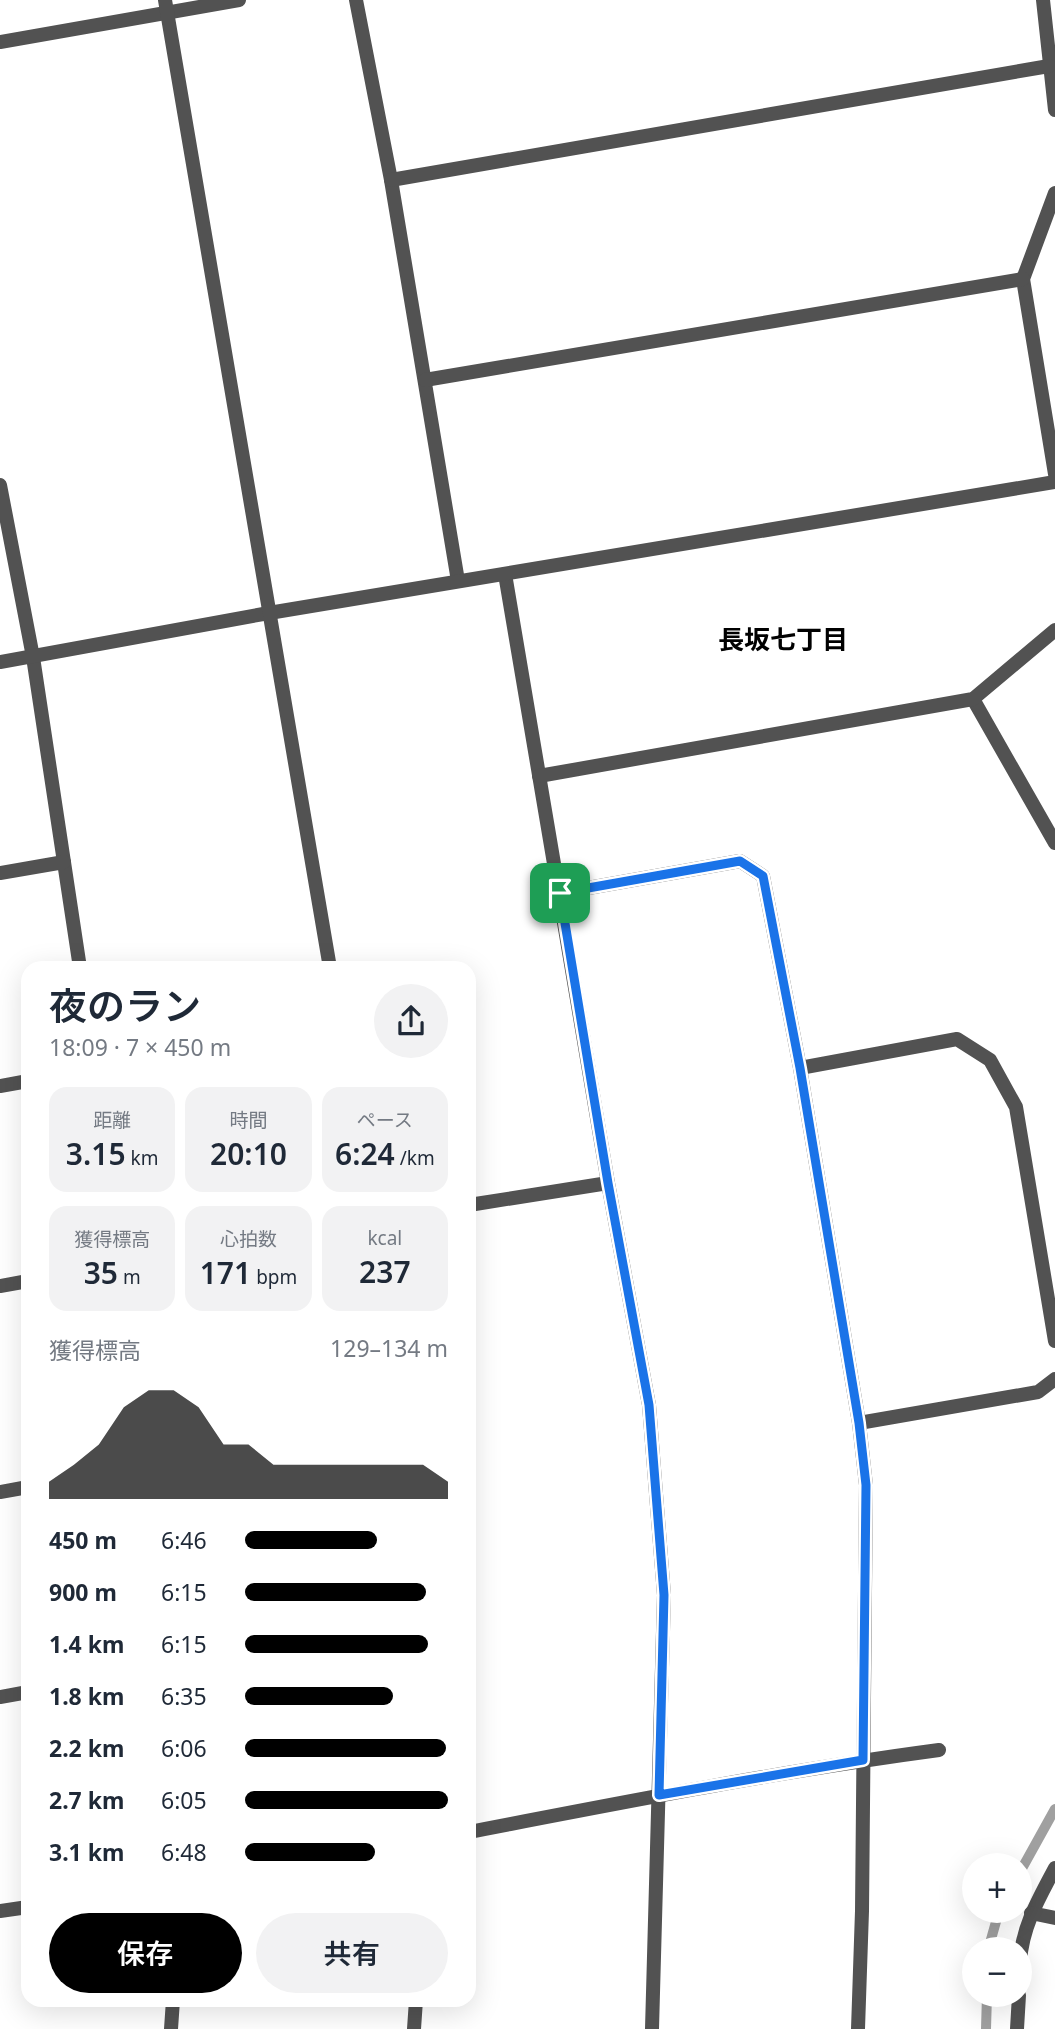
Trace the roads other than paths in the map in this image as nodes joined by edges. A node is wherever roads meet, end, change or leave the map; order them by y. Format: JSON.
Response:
{"nodes":[{"id":1,"x":239,"y":0,"type":"edge"},
{"id":2,"x":356,"y":0,"type":"edge"},
{"id":3,"x":1043,"y":0,"type":"edge"},
{"id":4,"x":166,"y":7,"type":"edge"},
{"id":5,"x":0,"y":42,"type":"edge"},
{"id":6,"x":1049,"y":66,"type":"junction"},
{"id":7,"x":1055,"y":110,"type":"edge"},
{"id":8,"x":391,"y":180,"type":"junction"},
{"id":9,"x":1055,"y":193,"type":"edge"},
{"id":10,"x":1023,"y":279,"type":"junction"},
{"id":11,"x":425,"y":380,"type":"junction"},
{"id":12,"x":1055,"y":474,"type":"edge"},
{"id":13,"x":1055,"y":482,"type":"edge"},
{"id":14,"x":0,"y":485,"type":"edge"},
{"id":15,"x":505,"y":574,"type":"junction"},
{"id":16,"x":458,"y":580,"type":"junction"},
{"id":17,"x":269,"y":612,"type":"junction"},
{"id":18,"x":1055,"y":630,"type":"edge"},
{"id":19,"x":33,"y":657,"type":"junction"},
{"id":20,"x":0,"y":662,"type":"edge"},
{"id":21,"x":973,"y":699,"type":"junction"},
{"id":22,"x":539,"y":776,"type":"junction"},
{"id":23,"x":1055,"y":842,"type":"edge"},
{"id":24,"x":64,"y":862,"type":"junction"},
{"id":25,"x":0,"y":873,"type":"edge"},
{"id":26,"x":560,"y":893,"type":"junction"},
{"id":27,"x":79,"y":961,"type":"edge"},
{"id":28,"x":329,"y":961,"type":"edge"},
{"id":29,"x":800,"y":1068,"type":"junction"},
{"id":30,"x":21,"y":1082,"type":"edge"},
{"id":31,"x":0,"y":1086,"type":"edge"},
{"id":32,"x":608,"y":1183,"type":"junction"},
{"id":33,"x":476,"y":1204,"type":"edge"},
{"id":34,"x":21,"y":1283,"type":"edge"},
{"id":35,"x":0,"y":1286,"type":"edge"},
{"id":36,"x":1055,"y":1342,"type":"edge"},
{"id":37,"x":1055,"y":1379,"type":"edge"},
{"id":38,"x":859,"y":1423,"type":"junction"},
{"id":39,"x":21,"y":1488,"type":"edge"},
{"id":40,"x":0,"y":1492,"type":"edge"},
{"id":41,"x":21,"y":1693,"type":"edge"},
{"id":42,"x":0,"y":1697,"type":"edge"},
{"id":43,"x":939,"y":1750,"type":"dead end"},
{"id":44,"x":863,"y":1760,"type":"junction"},
{"id":45,"x":659,"y":1795,"type":"junction"},
{"id":46,"x":476,"y":1831,"type":"edge"},
{"id":47,"x":1055,"y":1868,"type":"edge"},
{"id":48,"x":21,"y":1908,"type":"edge"},
{"id":49,"x":0,"y":1911,"type":"edge"},
{"id":50,"x":1032,"y":1911,"type":"edge"},
{"id":51,"x":1032,"y":1913,"type":"edge"},
{"id":52,"x":1055,"y":1918,"type":"edge"},
{"id":53,"x":173,"y":2007,"type":"edge"},
{"id":54,"x":416,"y":2007,"type":"edge"},
{"id":55,"x":1018,"y":2007,"type":"edge"},
{"id":56,"x":171,"y":2029,"type":"edge"},
{"id":57,"x":414,"y":2029,"type":"edge"},
{"id":58,"x":652,"y":2029,"type":"edge"},
{"id":59,"x":858,"y":2029,"type":"edge"},
{"id":60,"x":1017,"y":2029,"type":"edge"}],
"edges":[{"from":1,"to":4,"type":"street"},
{"from":2,"to":8,"type":"street"},
{"from":3,"to":6,"type":"street"},
{"from":4,"to":5,"type":"street"},
{"from":4,"to":17,"type":"street"},
{"from":6,"to":7,"type":"street"},
{"from":6,"to":8,"type":"street"},
{"from":8,"to":11,"type":"street"},
{"from":9,"to":10,"type":"street"},
{"from":10,"to":11,"type":"street"},
{"from":10,"to":12,"type":"street"},
{"from":11,"to":16,"type":"street"},
{"from":13,"to":15,"type":"street"},
{"from":14,"to":19,"type":"street"},
{"from":15,"to":16,"type":"street"},
{"from":15,"to":22,"type":"street"},
{"from":16,"to":17,"type":"street"},
{"from":17,"to":19,"type":"street"},
{"from":17,"to":28,"type":"street"},
{"from":18,"to":21,"type":"street"},
{"from":19,"to":20,"type":"street"},
{"from":19,"to":24,"type":"street"},
{"from":21,"to":22,"type":"street"},
{"from":21,"to":23,"type":"street"},
{"from":22,"to":26,"type":"street"},
{"from":24,"to":25,"type":"street"},
{"from":24,"to":27,"type":"street"},
{"from":26,"to":29,"type":"street"},
{"from":26,"to":32,"type":"street"},
{"from":29,"to":36,"type":"street"},
{"from":29,"to":38,"type":"street"},
{"from":30,"to":31,"type":"street"},
{"from":32,"to":33,"type":"street"},
{"from":32,"to":45,"type":"street"},
{"from":34,"to":35,"type":"street"},
{"from":37,"to":38,"type":"street"},
{"from":38,"to":44,"type":"street"},
{"from":39,"to":40,"type":"street"},
{"from":41,"to":42,"type":"street"},
{"from":43,"to":44,"type":"street"},
{"from":44,"to":45,"type":"street"},
{"from":44,"to":59,"type":"street"},
{"from":45,"to":46,"type":"street"},
{"from":45,"to":58,"type":"street"},
{"from":47,"to":50,"type":"street"},
{"from":48,"to":49,"type":"street"},
{"from":51,"to":52,"type":"street"},
{"from":53,"to":56,"type":"street"},
{"from":54,"to":57,"type":"street"},
{"from":55,"to":60,"type":"street"}]}
